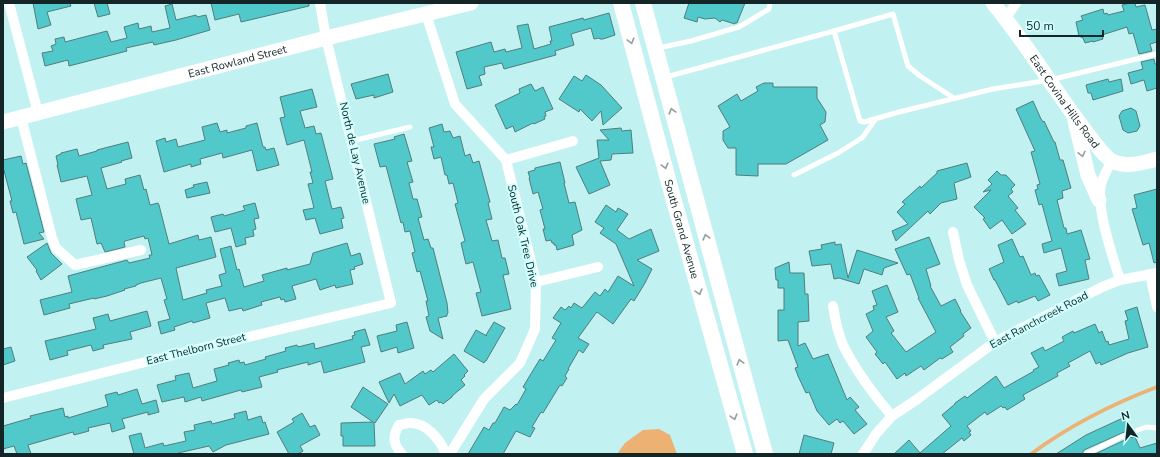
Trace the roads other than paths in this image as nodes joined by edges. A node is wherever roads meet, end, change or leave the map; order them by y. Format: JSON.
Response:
{"nodes":[{"id":1,"x":9,"y":3,"type":"edge"},
{"id":2,"x":320,"y":3,"type":"edge"},
{"id":3,"x":471,"y":3,"type":"edge"},
{"id":4,"x":621,"y":3,"type":"edge"},
{"id":5,"x":643,"y":3,"type":"edge"},
{"id":6,"x":770,"y":3,"type":"edge"},
{"id":7,"x":993,"y":3,"type":"edge"},
{"id":8,"x":1016,"y":3,"type":"edge"},
{"id":9,"x":426,"y":14,"type":"junction"},
{"id":10,"x":1006,"y":18,"type":"junction"},
{"id":11,"x":834,"y":31,"type":"junction"},
{"id":12,"x":326,"y":38,"type":"junction"},
{"id":13,"x":655,"y":49,"type":"junction"},
{"id":14,"x":1157,"y":54,"type":"edge"},
{"id":15,"x":663,"y":78,"type":"junction"},
{"id":16,"x":1050,"y":80,"type":"junction"},
{"id":17,"x":954,"y":98,"type":"junction"},
{"id":18,"x":38,"y":113,"type":"junction"},
{"id":19,"x":1074,"y":116,"type":"junction"},
{"id":20,"x":21,"y":117,"type":"junction"},
{"id":21,"x":875,"y":120,"type":"junction"},
{"id":22,"x":3,"y":122,"type":"edge"},
{"id":23,"x":410,"y":127,"type":"dead end"},
{"id":24,"x":352,"y":141,"type":"junction"},
{"id":25,"x":573,"y":141,"type":"dead end"},
{"id":26,"x":1157,"y":159,"type":"edge"},
{"id":27,"x":506,"y":160,"type":"junction"},
{"id":28,"x":1112,"y":160,"type":"junction"},
{"id":29,"x":794,"y":175,"type":"dead end"},
{"id":30,"x":1100,"y":200,"type":"junction"},
{"id":31,"x":953,"y":232,"type":"dead end"},
{"id":32,"x":141,"y":250,"type":"dead end"},
{"id":33,"x":598,"y":267,"type":"dead end"},
{"id":34,"x":1153,"y":274,"type":"edge"},
{"id":35,"x":1120,"y":280,"type":"junction"},
{"id":36,"x":536,"y":282,"type":"junction"},
{"id":37,"x":390,"y":303,"type":"joint"},
{"id":38,"x":833,"y":306,"type":"dead end"},
{"id":39,"x":1157,"y":307,"type":"edge"},
{"id":40,"x":995,"y":342,"type":"junction"},
{"id":41,"x":3,"y":398,"type":"edge"},
{"id":42,"x":892,"y":416,"type":"junction"},
{"id":43,"x":1157,"y":428,"type":"edge"},
{"id":44,"x":402,"y":454,"type":"edge"},
{"id":45,"x":446,"y":454,"type":"edge"},
{"id":46,"x":450,"y":454,"type":"edge"},
{"id":47,"x":745,"y":454,"type":"edge"},
{"id":48,"x":765,"y":454,"type":"edge"},
{"id":49,"x":862,"y":454,"type":"edge"},
{"id":50,"x":1086,"y":454,"type":"edge"}],
"edges":[{"from":1,"to":18,"type":"street"},
{"from":2,"to":12,"type":"street","name":"North de Lay Avenue"},
{"from":3,"to":9,"type":"main road","name":"East Rowland Street"},
{"from":4,"to":47,"type":"main road","name":"South Grand Avenue","one_way":true},
{"from":5,"to":13,"type":"main road","name":"South Grand Avenue"},
{"from":6,"to":13,"type":"lane"},
{"from":7,"to":10,"type":"main road","name":"East Covina Hills Road"},
{"from":8,"to":10,"type":"street"},
{"from":9,"to":12,"type":"main road","name":"East Rowland Street"},
{"from":9,"to":27,"type":"street","name":"South Oak Tree Drive"},
{"from":10,"to":16,"type":"main road","name":"East Covina Hills Road"},
{"from":11,"to":15,"type":"lane"},
{"from":11,"to":17,"type":"lane"},
{"from":11,"to":21,"type":"lane"},
{"from":12,"to":18,"type":"main road","name":"East Rowland Street"},
{"from":12,"to":24,"type":"street","name":"North de Lay Avenue"},
{"from":13,"to":15,"type":"main road","name":"South Grand Avenue"},
{"from":14,"to":16,"type":"lane"},
{"from":48,"to":15,"type":"main road","name":"South Grand Avenue","one_way":true},
{"from":16,"to":17,"type":"lane"},
{"from":16,"to":19,"type":"main road","name":"East Covina Hills Road"},
{"from":17,"to":21,"type":"lane"},
{"from":18,"to":20,"type":"main road","name":"East Rowland Street"},
{"from":19,"to":28,"type":"main road","name":"East Covina Hills Road"},
{"from":19,"to":30,"type":"main road","one_way":true},
{"from":20,"to":22,"type":"main road","name":"East Rowland Street"},
{"from":20,"to":32,"type":"street"},
{"from":21,"to":29,"type":"lane"},
{"from":23,"to":24,"type":"lane"},
{"from":24,"to":37,"type":"street","name":"North de Lay Avenue"},
{"from":25,"to":27,"type":"street"},
{"from":26,"to":28,"type":"main road"},
{"from":27,"to":36,"type":"street","name":"South Oak Tree Drive"},
{"from":28,"to":30,"type":"street"},
{"from":30,"to":35,"type":"street"},
{"from":31,"to":40,"type":"street"},
{"from":33,"to":36,"type":"street"},
{"from":34,"to":35,"type":"street","name":"East Ranchcreek Road"},
{"from":34,"to":39,"type":"street"},
{"from":35,"to":40,"type":"street","name":"East Ranchcreek Road"},
{"from":36,"to":46,"type":"street","name":"South Oak Tree Drive"},
{"from":37,"to":41,"type":"street","name":"East Thelborn Street"},
{"from":38,"to":42,"type":"street"},
{"from":40,"to":42,"type":"street","name":"East Ranchcreek Road"},
{"from":42,"to":49,"type":"street","name":"East Ranchcreek Road"},
{"from":43,"to":50,"type":"lane"},
{"from":44,"to":45,"type":"street"}]}
